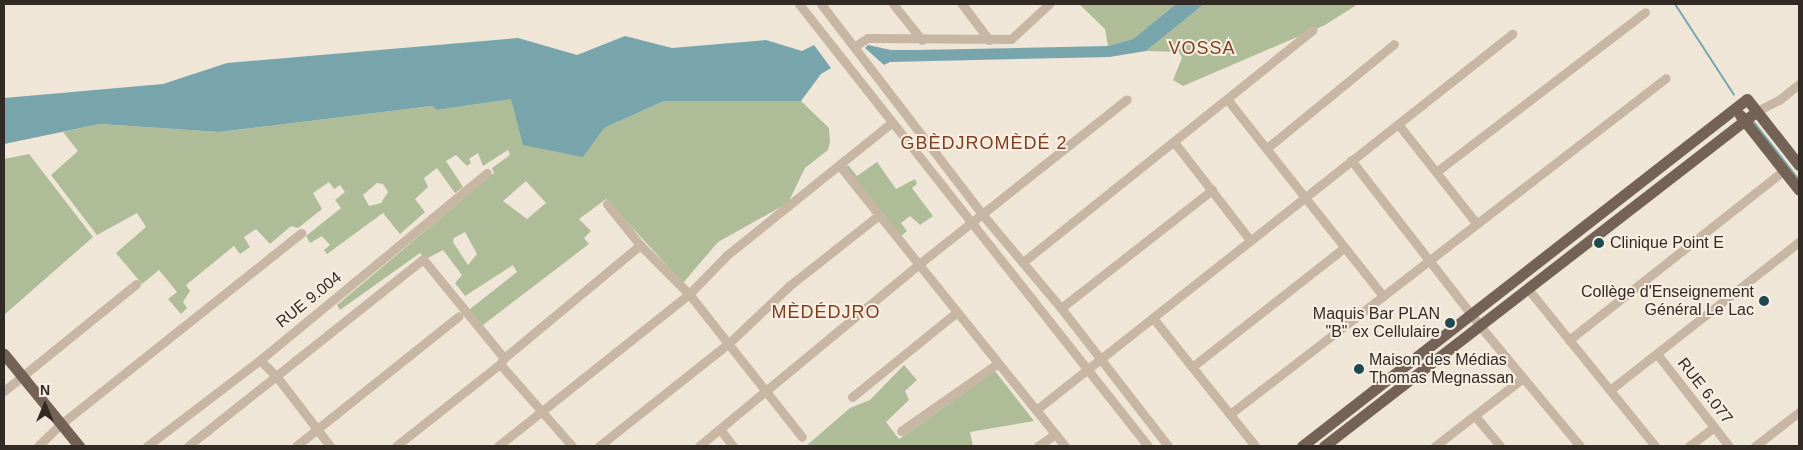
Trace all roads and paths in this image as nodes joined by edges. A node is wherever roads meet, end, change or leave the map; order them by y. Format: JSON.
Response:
{"nodes":[{"id":1,"x":799,"y":4,"type":"edge"},
{"id":2,"x":821,"y":4,"type":"edge"},
{"id":3,"x":894,"y":4,"type":"edge"},
{"id":4,"x":962,"y":4,"type":"edge"},
{"id":5,"x":1049,"y":4,"type":"edge"},
{"id":6,"x":1645,"y":12,"type":"dead end"},
{"id":7,"x":1313,"y":30,"type":"dead end"},
{"id":8,"x":1512,"y":34,"type":"dead end"},
{"id":9,"x":922,"y":40,"type":"junction"},
{"id":10,"x":989,"y":40,"type":"junction"},
{"id":11,"x":1394,"y":44,"type":"dead end"},
{"id":12,"x":855,"y":46,"type":"junction"},
{"id":13,"x":1666,"y":78,"type":"dead end"},
{"id":14,"x":1799,"y":84,"type":"edge"},
{"id":15,"x":1127,"y":99,"type":"dead end"},
{"id":16,"x":1227,"y":99,"type":"junction"},
{"id":17,"x":1751,"y":116,"type":"junction"},
{"id":18,"x":891,"y":123,"type":"junction"},
{"id":19,"x":1398,"y":124,"type":"junction"},
{"id":20,"x":1174,"y":142,"type":"junction"},
{"id":21,"x":1266,"y":148,"type":"junction"},
{"id":22,"x":1351,"y":160,"type":"junction"},
{"id":23,"x":839,"y":165,"type":"junction"},
{"id":24,"x":1799,"y":165,"type":"edge"},
{"id":25,"x":1784,"y":170,"type":"junction"},
{"id":26,"x":1436,"y":172,"type":"junction"},
{"id":27,"x":487,"y":173,"type":"dead end"},
{"id":28,"x":1212,"y":190,"type":"junction"},
{"id":29,"x":1799,"y":190,"type":"edge"},
{"id":30,"x":1305,"y":197,"type":"junction"},
{"id":31,"x":607,"y":204,"type":"dead end"},
{"id":32,"x":982,"y":214,"type":"junction"},
{"id":33,"x":879,"y":215,"type":"junction"},
{"id":34,"x":970,"y":224,"type":"junction"},
{"id":35,"x":1477,"y":224,"type":"junction"},
{"id":36,"x":1584,"y":226,"type":"junction"},
{"id":37,"x":301,"y":233,"type":"dead end"},
{"id":38,"x":1594,"y":238,"type":"junction"},
{"id":39,"x":1250,"y":240,"type":"junction"},
{"id":40,"x":1799,"y":242,"type":"edge"},
{"id":41,"x":640,"y":245,"type":"junction"},
{"id":42,"x":1344,"y":248,"type":"junction"},
{"id":43,"x":1429,"y":261,"type":"junction"},
{"id":44,"x":1023,"y":262,"type":"junction"},
{"id":45,"x":919,"y":264,"type":"junction"},
{"id":46,"x":136,"y":284,"type":"dead end"},
{"id":47,"x":1528,"y":289,"type":"junction"},
{"id":48,"x":689,"y":294,"type":"junction"},
{"id":49,"x":1383,"y":296,"type":"junction"},
{"id":50,"x":1061,"y":308,"type":"junction"},
{"id":51,"x":957,"y":312,"type":"junction"},
{"id":52,"x":1471,"y":314,"type":"junction"},
{"id":53,"x":459,"y":316,"type":"dead end"},
{"id":54,"x":1153,"y":318,"type":"junction"},
{"id":55,"x":1480,"y":326,"type":"junction"},
{"id":56,"x":1570,"y":340,"type":"junction"},
{"id":57,"x":729,"y":344,"type":"junction"},
{"id":58,"x":4,"y":354,"type":"edge"},
{"id":59,"x":1657,"y":354,"type":"junction"},
{"id":60,"x":1100,"y":359,"type":"junction"},
{"id":61,"x":260,"y":360,"type":"junction"},
{"id":62,"x":502,"y":361,"type":"junction"},
{"id":63,"x":998,"y":363,"type":"junction"},
{"id":64,"x":1192,"y":367,"type":"junction"},
{"id":65,"x":1088,"y":370,"type":"junction"},
{"id":66,"x":21,"y":375,"type":"junction"},
{"id":67,"x":278,"y":377,"type":"junction"},
{"id":68,"x":1523,"y":378,"type":"junction"},
{"id":69,"x":1610,"y":390,"type":"junction"},
{"id":70,"x":4,"y":391,"type":"edge"},
{"id":71,"x":768,"y":392,"type":"junction"},
{"id":72,"x":852,"y":397,"type":"dead end"},
{"id":73,"x":1036,"y":410,"type":"junction"},
{"id":74,"x":542,"y":412,"type":"junction"},
{"id":75,"x":1799,"y":412,"type":"edge"},
{"id":76,"x":1230,"y":414,"type":"junction"},
{"id":77,"x":1475,"y":416,"type":"junction"},
{"id":78,"x":61,"y":424,"type":"junction"},
{"id":79,"x":1714,"y":427,"type":"junction"},
{"id":80,"x":720,"y":429,"type":"junction"},
{"id":81,"x":317,"y":430,"type":"junction"},
{"id":82,"x":901,"y":431,"type":"dead end"},
{"id":83,"x":1055,"y":434,"type":"junction"},
{"id":84,"x":802,"y":437,"type":"dead end"},
{"id":85,"x":38,"y":446,"type":"edge"},
{"id":86,"x":79,"y":446,"type":"edge"},
{"id":87,"x":147,"y":446,"type":"edge"},
{"id":88,"x":188,"y":446,"type":"edge"},
{"id":89,"x":296,"y":446,"type":"edge"},
{"id":90,"x":330,"y":446,"type":"edge"},
{"id":91,"x":396,"y":446,"type":"edge"},
{"id":92,"x":498,"y":446,"type":"edge"},
{"id":93,"x":572,"y":446,"type":"edge"},
{"id":94,"x":599,"y":446,"type":"edge"},
{"id":95,"x":699,"y":446,"type":"edge"},
{"id":96,"x":733,"y":446,"type":"edge"},
{"id":97,"x":1038,"y":446,"type":"edge"},
{"id":98,"x":1065,"y":446,"type":"edge"},
{"id":99,"x":1148,"y":446,"type":"edge"},
{"id":100,"x":1168,"y":446,"type":"edge"},
{"id":101,"x":1256,"y":446,"type":"edge"},
{"id":102,"x":1302,"y":446,"type":"edge"},
{"id":103,"x":1324,"y":446,"type":"edge"},
{"id":104,"x":1435,"y":446,"type":"edge"},
{"id":105,"x":1500,"y":446,"type":"edge"},
{"id":106,"x":1580,"y":446,"type":"edge"},
{"id":107,"x":1653,"y":446,"type":"edge"},
{"id":108,"x":1689,"y":446,"type":"edge"},
{"id":109,"x":1729,"y":446,"type":"edge"},
{"id":110,"x":1755,"y":446,"type":"edge"}],
"edges":[{"from":1,"to":18,"type":"street"},
{"from":2,"to":12,"type":"street"},
{"from":3,"to":9,"type":"street"},
{"from":4,"to":10,"type":"street"},
{"from":5,"to":10,"type":"street"},
{"from":6,"to":26,"type":"street"},
{"from":7,"to":16,"type":"street"},
{"from":8,"to":19,"type":"street"},
{"from":9,"to":10,"type":"street"},
{"from":9,"to":12,"type":"street"},
{"from":11,"to":21,"type":"street"},
{"from":12,"to":32,"type":"street"},
{"from":13,"to":35,"type":"street"},
{"from":14,"to":17,"type":"street"},
{"from":15,"to":32,"type":"street"},
{"from":16,"to":20,"type":"street"},
{"from":16,"to":21,"type":"street"},
{"from":17,"to":24,"type":"main road"},
{"from":17,"to":25,"type":"main road"},
{"from":17,"to":36,"type":"main road"},
{"from":17,"to":38,"type":"main road"},
{"from":18,"to":23,"type":"street"},
{"from":18,"to":34,"type":"street"},
{"from":19,"to":22,"type":"street"},
{"from":19,"to":26,"type":"street"},
{"from":20,"to":28,"type":"street"},
{"from":20,"to":44,"type":"street"},
{"from":21,"to":30,"type":"street"},
{"from":22,"to":30,"type":"street"},
{"from":22,"to":43,"type":"street"},
{"from":23,"to":33,"type":"street"},
{"from":23,"to":48,"type":"street"},
{"from":25,"to":29,"type":"main road"},
{"from":25,"to":56,"type":"street"},
{"from":26,"to":35,"type":"street"},
{"from":27,"to":61,"type":"street","name":"RUE 9.004"},
{"from":28,"to":39,"type":"street"},
{"from":28,"to":50,"type":"street"},
{"from":30,"to":39,"type":"street"},
{"from":30,"to":42,"type":"street"},
{"from":31,"to":41,"type":"street"},
{"from":32,"to":34,"type":"street"},
{"from":32,"to":44,"type":"street"},
{"from":33,"to":45,"type":"street"},
{"from":33,"to":57,"type":"street"},
{"from":34,"to":45,"type":"street"},
{"from":34,"to":65,"type":"street"},
{"from":35,"to":43,"type":"street"},
{"from":36,"to":38,"type":"main road"},
{"from":36,"to":52,"type":"main road"},
{"from":37,"to":78,"type":"street"},
{"from":38,"to":47,"type":"main road"},
{"from":39,"to":54,"type":"street"},
{"from":40,"to":59,"type":"street"},
{"from":41,"to":48,"type":"street"},
{"from":41,"to":62,"type":"street"},
{"from":42,"to":49,"type":"street"},
{"from":42,"to":64,"type":"street"},
{"from":43,"to":49,"type":"street"},
{"from":43,"to":52,"type":"street"},
{"from":44,"to":50,"type":"street"},
{"from":45,"to":51,"type":"street"},
{"from":45,"to":71,"type":"street"},
{"from":46,"to":66,"type":"street"},
{"from":47,"to":55,"type":"main road"},
{"from":47,"to":56,"type":"street"},
{"from":48,"to":57,"type":"street"},
{"from":48,"to":74,"type":"street"},
{"from":49,"to":76,"type":"street"},
{"from":50,"to":60,"type":"street"},
{"from":51,"to":63,"type":"street"},
{"from":51,"to":72,"type":"street"},
{"from":52,"to":55,"type":"street"},
{"from":52,"to":102,"type":"main road"},
{"from":53,"to":81,"type":"street"},
{"from":54,"to":60,"type":"street"},
{"from":54,"to":64,"type":"street"},
{"from":55,"to":68,"type":"street"},
{"from":55,"to":103,"type":"main road"},
{"from":56,"to":69,"type":"street"},
{"from":57,"to":71,"type":"street"},
{"from":57,"to":94,"type":"street"},
{"from":58,"to":66,"type":"main road"},
{"from":59,"to":69,"type":"street"},
{"from":59,"to":79,"type":"street","name":"RUE 6.077"},
{"from":60,"to":65,"type":"street"},
{"from":60,"to":100,"type":"street"},
{"from":61,"to":67,"type":"street"},
{"from":61,"to":87,"type":"street","name":"RUE 9.004"},
{"from":62,"to":67,"type":"street"},
{"from":62,"to":74,"type":"street"},
{"from":62,"to":91,"type":"street"},
{"from":63,"to":73,"type":"street"},
{"from":63,"to":82,"type":"street"},
{"from":64,"to":76,"type":"street"},
{"from":65,"to":73,"type":"street"},
{"from":65,"to":99,"type":"street"},
{"from":66,"to":70,"type":"street"},
{"from":66,"to":78,"type":"main road"},
{"from":67,"to":81,"type":"street"},
{"from":67,"to":88,"type":"street"},
{"from":68,"to":77,"type":"street"},
{"from":68,"to":106,"type":"street"},
{"from":69,"to":107,"type":"street"},
{"from":71,"to":80,"type":"street"},
{"from":71,"to":84,"type":"street"},
{"from":73,"to":83,"type":"street"},
{"from":74,"to":92,"type":"street"},
{"from":74,"to":93,"type":"street"},
{"from":75,"to":110,"type":"street"},
{"from":76,"to":101,"type":"street"},
{"from":77,"to":104,"type":"street"},
{"from":77,"to":105,"type":"street"},
{"from":78,"to":85,"type":"street"},
{"from":78,"to":86,"type":"main road"},
{"from":79,"to":108,"type":"street"},
{"from":79,"to":109,"type":"street","name":"RUE 6.077"},
{"from":80,"to":95,"type":"street"},
{"from":80,"to":96,"type":"street"},
{"from":81,"to":89,"type":"street"},
{"from":81,"to":90,"type":"street"},
{"from":83,"to":97,"type":"street"},
{"from":83,"to":98,"type":"street"}]}
